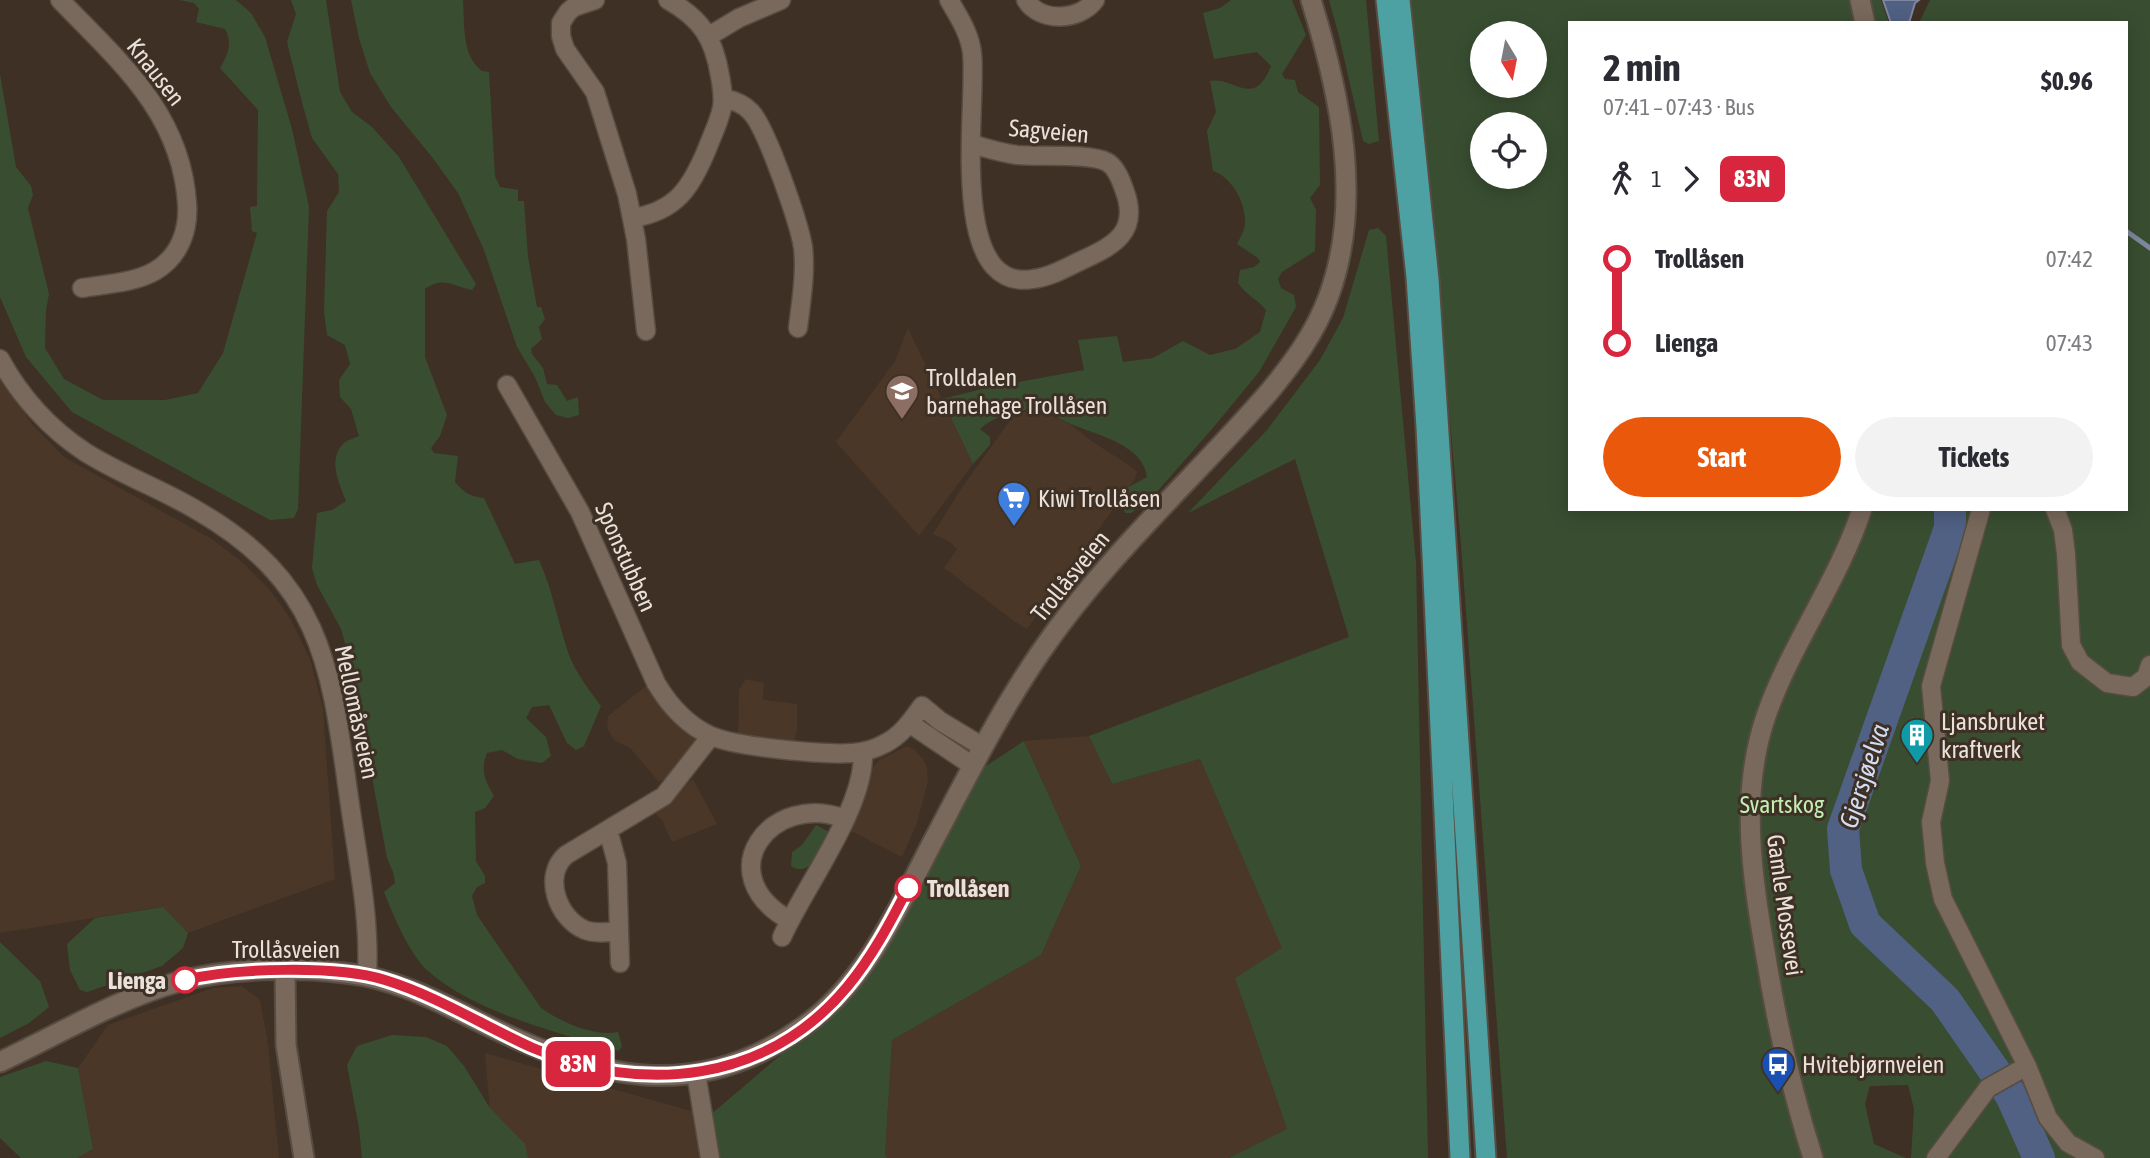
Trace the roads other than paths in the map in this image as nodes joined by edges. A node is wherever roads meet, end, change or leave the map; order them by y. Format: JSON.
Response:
{"nodes":[{"id":1,"x":60,"y":0,"type":"edge"},
{"id":2,"x":595,"y":0,"type":"edge"},
{"id":3,"x":668,"y":0,"type":"edge"},
{"id":4,"x":780,"y":0,"type":"edge"},
{"id":5,"x":949,"y":0,"type":"edge"},
{"id":6,"x":1026,"y":0,"type":"edge"},
{"id":7,"x":1096,"y":0,"type":"edge"},
{"id":8,"x":1311,"y":0,"type":"edge"},
{"id":9,"x":1386,"y":0,"type":"edge"},
{"id":10,"x":1400,"y":0,"type":"edge"},
{"id":11,"x":1860,"y":0,"type":"edge"},
{"id":12,"x":573,"y":3,"type":"edge"},
{"id":13,"x":755,"y":4,"type":"edge"},
{"id":14,"x":1864,"y":21,"type":"edge"},
{"id":15,"x":709,"y":36,"type":"junction"},
{"id":16,"x":723,"y":98,"type":"junction"},
{"id":17,"x":971,"y":144,"type":"junction"},
{"id":18,"x":633,"y":218,"type":"junction"},
{"id":19,"x":82,"y":288,"type":"dead end"},
{"id":20,"x":799,"y":328,"type":"dead end"},
{"id":21,"x":646,"y":331,"type":"dead end"},
{"id":22,"x":0,"y":359,"type":"edge"},
{"id":23,"x":507,"y":385,"type":"dead end"},
{"id":24,"x":1861,"y":511,"type":"edge"},
{"id":25,"x":1980,"y":511,"type":"edge"},
{"id":26,"x":2056,"y":511,"type":"edge"},
{"id":27,"x":2150,"y":665,"type":"edge"},
{"id":28,"x":909,"y":723,"type":"junction"},
{"id":29,"x":711,"y":736,"type":"junction"},
{"id":30,"x":983,"y":747,"type":"junction"},
{"id":31,"x":863,"y":752,"type":"junction"},
{"id":32,"x":973,"y":766,"type":"junction"},
{"id":33,"x":845,"y":819,"type":"junction"},
{"id":34,"x":608,"y":830,"type":"junction"},
{"id":35,"x":789,"y":920,"type":"junction"},
{"id":36,"x":619,"y":931,"type":"junction"},
{"id":37,"x":782,"y":937,"type":"dead end"},
{"id":38,"x":620,"y":963,"type":"dead end"},
{"id":39,"x":285,"y":971,"type":"junction"},
{"id":40,"x":367,"y":975,"type":"junction"},
{"id":41,"x":4,"y":1060,"type":"edge"},
{"id":42,"x":2027,"y":1066,"type":"junction"},
{"id":43,"x":696,"y":1073,"type":"junction"},
{"id":44,"x":304,"y":1158,"type":"edge"},
{"id":45,"x":710,"y":1158,"type":"edge"},
{"id":46,"x":1460,"y":1158,"type":"edge"},
{"id":47,"x":1486,"y":1158,"type":"edge"},
{"id":48,"x":1813,"y":1158,"type":"edge"},
{"id":49,"x":1936,"y":1158,"type":"edge"},
{"id":50,"x":2095,"y":1158,"type":"edge"}],
"edges":[{"from":1,"to":19,"type":"street","name":"Knausen"},
{"from":2,"to":12,"type":"street"},
{"from":3,"to":15,"type":"street"},
{"from":4,"to":13,"type":"street"},
{"from":5,"to":17,"type":"street","name":"Sagveien"},
{"from":6,"to":7,"type":"street"},
{"from":8,"to":30,"type":"street","name":"Trollåsveien"},
{"from":9,"to":46,"type":"highway"},
{"from":10,"to":47,"type":"highway"},
{"from":11,"to":14,"type":"street"},
{"from":12,"to":18,"type":"street"},
{"from":13,"to":15,"type":"street"},
{"from":15,"to":16,"type":"street"},
{"from":16,"to":18,"type":"street"},
{"from":16,"to":20,"type":"street"},
{"from":17,"to":17,"type":"street","name":"Sagveien"},
{"from":18,"to":21,"type":"street"},
{"from":22,"to":40,"type":"street","name":"Mellomåsveien"},
{"from":23,"to":29,"type":"street","name":"Sponstubben"},
{"from":24,"to":48,"type":"street","name":"Gamle Mossevei"},
{"from":25,"to":42,"type":"street"},
{"from":26,"to":27,"type":"street"},
{"from":28,"to":30,"type":"street","name":"Sponstubben"},
{"from":28,"to":31,"type":"street","name":"Sponstubben"},
{"from":28,"to":32,"type":"street"},
{"from":29,"to":31,"type":"street","name":"Sponstubben"},
{"from":29,"to":34,"type":"street"},
{"from":30,"to":32,"type":"street","name":"Trollåsveien"},
{"from":31,"to":33,"type":"street"},
{"from":32,"to":43,"type":"street","name":"Trollåsveien"},
{"from":33,"to":35,"type":"street"},
{"from":33,"to":35,"type":"street"},
{"from":34,"to":36,"type":"street"},
{"from":34,"to":36,"type":"street"},
{"from":35,"to":37,"type":"street"},
{"from":36,"to":38,"type":"street"},
{"from":39,"to":40,"type":"street","name":"Trollåsveien"},
{"from":39,"to":41,"type":"street","name":"Trollåsveien"},
{"from":39,"to":44,"type":"street"},
{"from":40,"to":43,"type":"street","name":"Trollåsveien"},
{"from":42,"to":49,"type":"street"},
{"from":42,"to":50,"type":"street"},
{"from":43,"to":45,"type":"street"}]}
